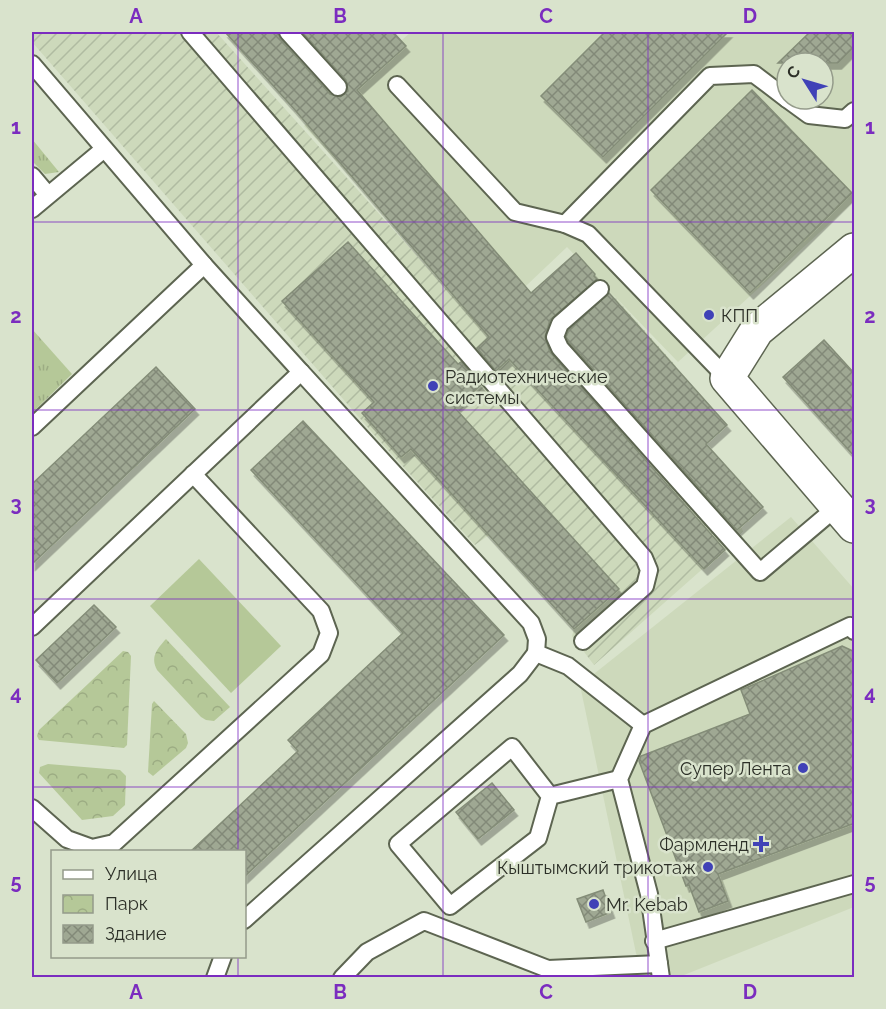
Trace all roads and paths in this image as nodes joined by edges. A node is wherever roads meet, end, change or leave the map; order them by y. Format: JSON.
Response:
{"nodes":[{"id":1,"x":190,"y":32,"type":"edge"},
{"id":2,"x":288,"y":32,"type":"edge"},
{"id":3,"x":32,"y":64,"type":"edge"},
{"id":4,"x":398,"y":85,"type":"dead end"},
{"id":5,"x":338,"y":87,"type":"dead end"},
{"id":6,"x":775,"y":90,"type":"edge"},
{"id":7,"x":803,"y":111,"type":"edge"},
{"id":8,"x":855,"y":111,"type":"edge"},
{"id":9,"x":104,"y":149,"type":"junction"},
{"id":10,"x":32,"y":176,"type":"edge"},
{"id":11,"x":48,"y":195,"type":"junction"},
{"id":12,"x":32,"y":209,"type":"edge"},
{"id":13,"x":565,"y":224,"type":"junction"},
{"id":14,"x":851,"y":262,"type":"edge"},
{"id":15,"x":204,"y":265,"type":"junction"},
{"id":16,"x":600,"y":289,"type":"dead end"},
{"id":17,"x":301,"y":372,"type":"junction"},
{"id":18,"x":728,"y":378,"type":"junction"},
{"id":19,"x":32,"y":428,"type":"edge"},
{"id":20,"x":193,"y":474,"type":"junction"},
{"id":21,"x":846,"y":516,"type":"edge"},
{"id":22,"x":32,"y":627,"type":"edge"},
{"id":23,"x":855,"y":631,"type":"edge"},
{"id":24,"x":583,"y":641,"type":"dead end"},
{"id":25,"x":536,"y":653,"type":"junction"},
{"id":26,"x":643,"y":724,"type":"junction"},
{"id":27,"x":619,"y":779,"type":"junction"},
{"id":28,"x":550,"y":796,"type":"junction"},
{"id":29,"x":32,"y":808,"type":"edge"},
{"id":30,"x":855,"y":884,"type":"edge"},
{"id":31,"x":246,"y":918,"type":"edge"},
{"id":32,"x":654,"y":941,"type":"junction"},
{"id":33,"x":223,"y":958,"type":"edge"},
{"id":34,"x":660,"y":971,"type":"edge"},
{"id":35,"x":215,"y":978,"type":"edge"},
{"id":36,"x":342,"y":978,"type":"edge"},
{"id":37,"x":633,"y":978,"type":"edge"}],
"edges":[{"from":1,"to":24,"type":"lane"},
{"from":2,"to":5,"type":"lane"},
{"from":3,"to":9,"type":"lane"},
{"from":4,"to":13,"type":"lane"},
{"from":6,"to":13,"type":"lane"},
{"from":7,"to":8,"type":"lane"},
{"from":9,"to":11,"type":"lane"},
{"from":9,"to":15,"type":"lane"},
{"from":10,"to":11,"type":"lane"},
{"from":11,"to":12,"type":"lane"},
{"from":13,"to":18,"type":"lane"},
{"from":14,"to":18,"type":"street"},
{"from":15,"to":17,"type":"lane"},
{"from":15,"to":19,"type":"lane"},
{"from":16,"to":21,"type":"lane"},
{"from":17,"to":20,"type":"lane"},
{"from":17,"to":25,"type":"lane"},
{"from":18,"to":21,"type":"street"},
{"from":20,"to":22,"type":"lane"},
{"from":20,"to":29,"type":"lane"},
{"from":23,"to":26,"type":"lane"},
{"from":25,"to":26,"type":"lane"},
{"from":25,"to":31,"type":"lane"},
{"from":26,"to":27,"type":"lane"},
{"from":27,"to":28,"type":"lane"},
{"from":27,"to":32,"type":"lane"},
{"from":28,"to":28,"type":"lane"},
{"from":30,"to":32,"type":"lane"},
{"from":32,"to":34,"type":"lane"},
{"from":33,"to":35,"type":"lane"},
{"from":34,"to":36,"type":"lane"},
{"from":34,"to":37,"type":"lane"}]}
